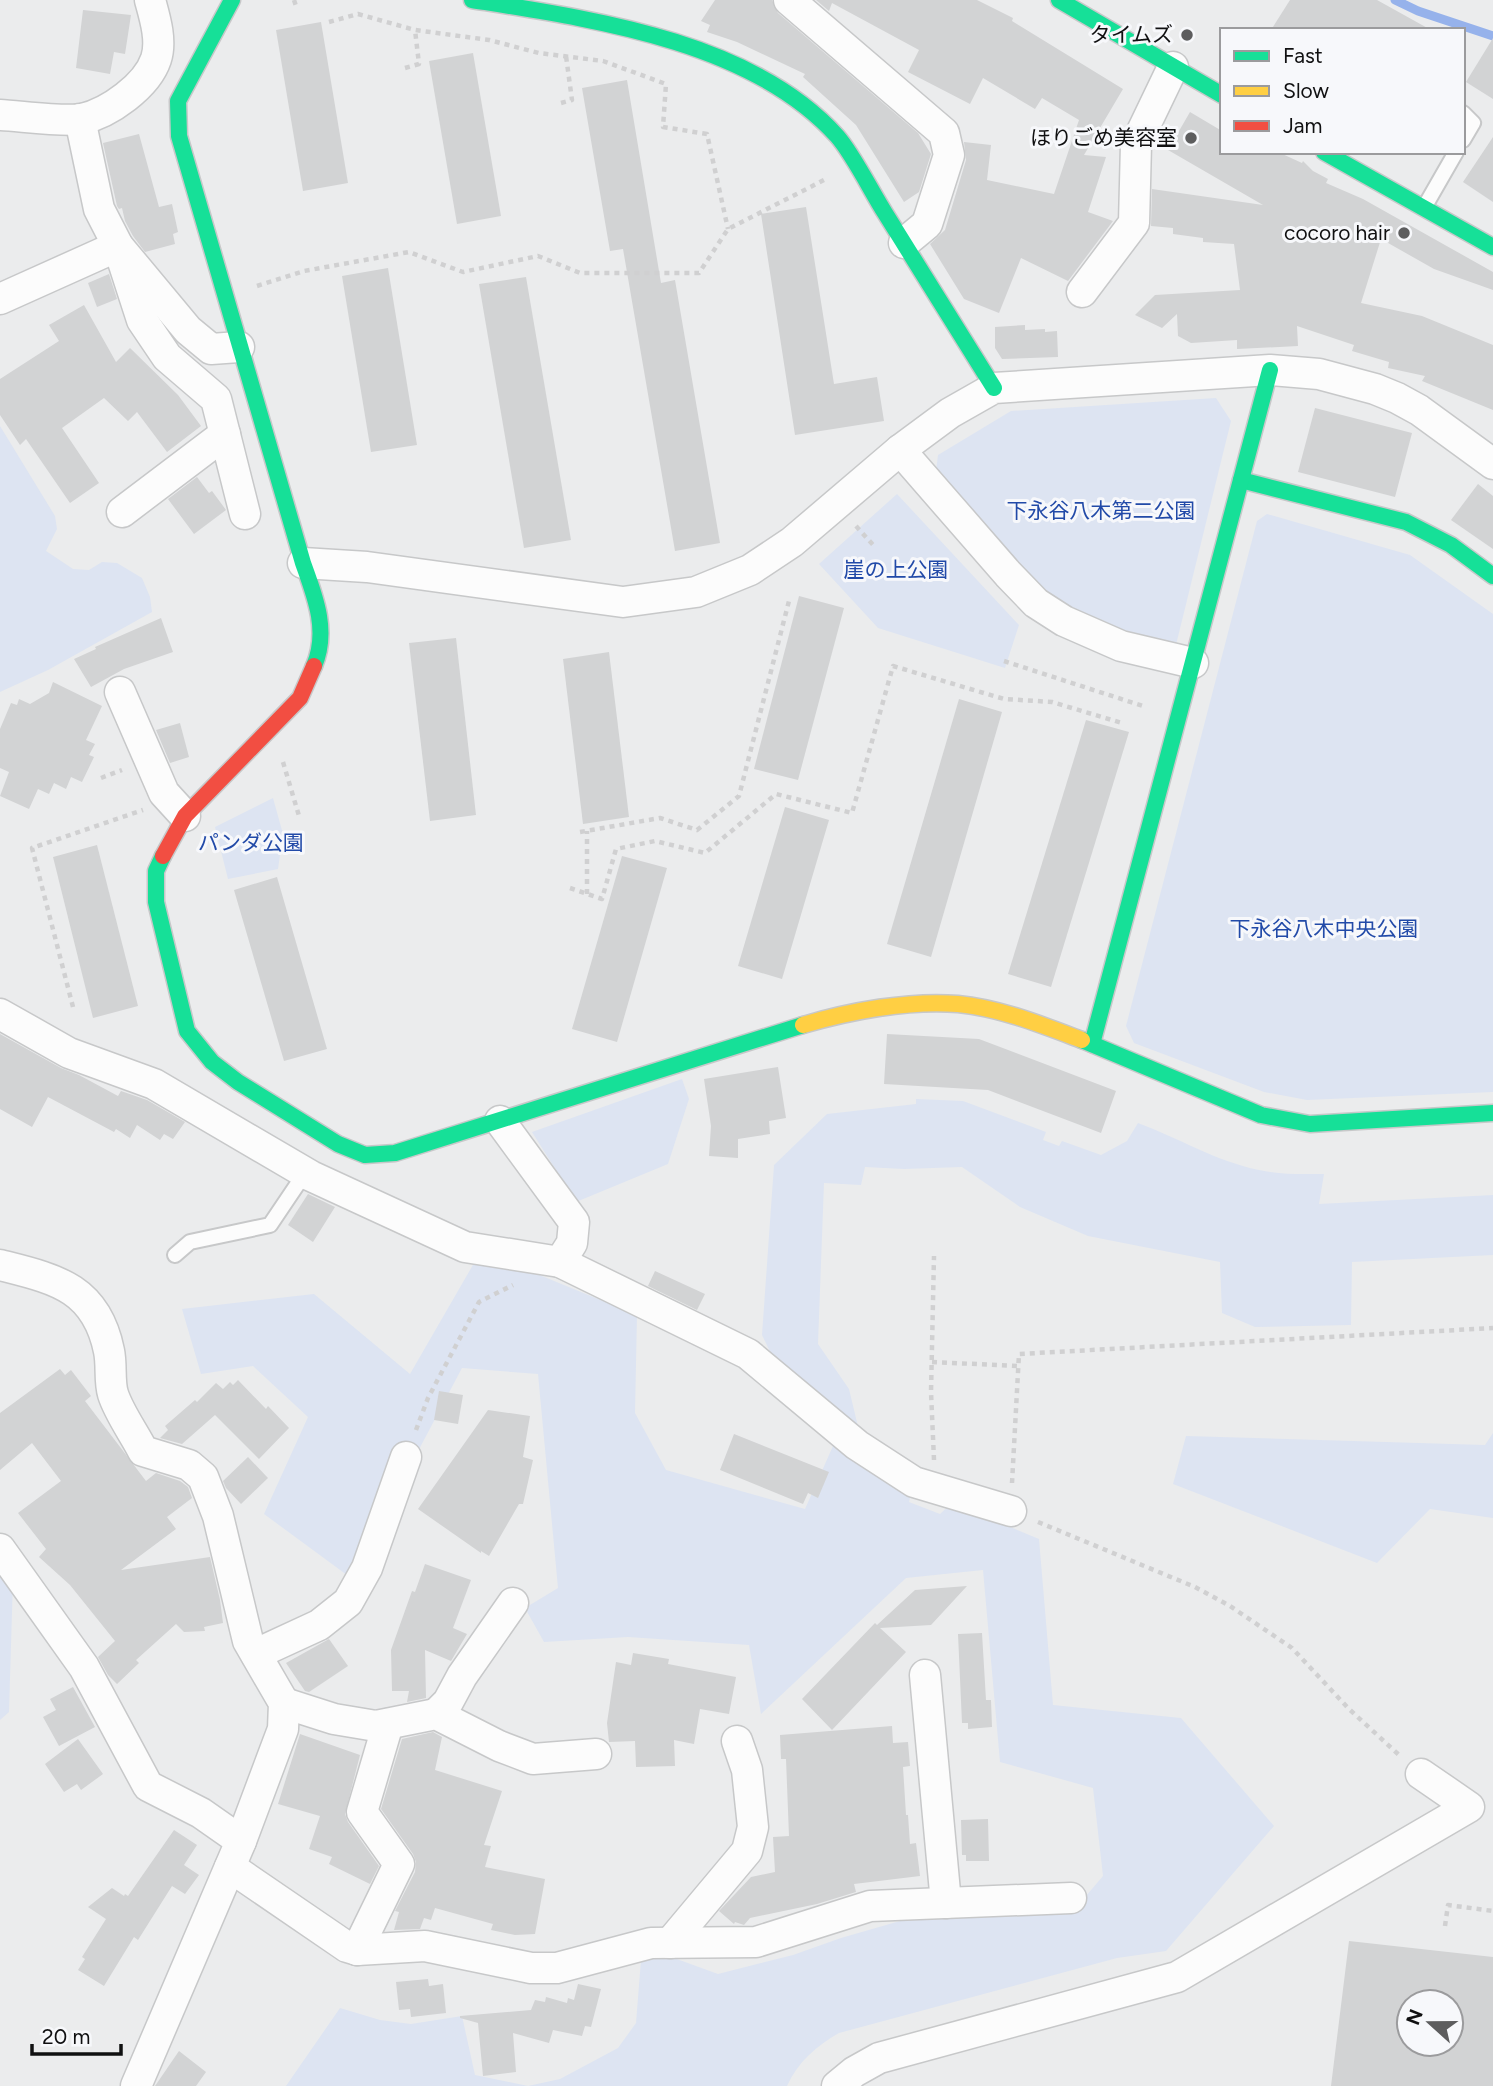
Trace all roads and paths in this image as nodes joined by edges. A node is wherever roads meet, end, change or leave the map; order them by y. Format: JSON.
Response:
{"nodes":[{"id":1,"x":150,"y":0,"type":"edge"},
{"id":2,"x":232,"y":0,"type":"edge"},
{"id":3,"x":294,"y":0,"type":"edge"},
{"id":4,"x":472,"y":0,"type":"edge"},
{"id":5,"x":789,"y":0,"type":"edge"},
{"id":6,"x":1059,"y":0,"type":"edge"},
{"id":7,"x":297,"y":9,"type":"dead end"},
{"id":8,"x":329,"y":22,"type":"dead end"},
{"id":9,"x":415,"y":30,"type":"junction"},
{"id":10,"x":566,"y":56,"type":"junction"},
{"id":11,"x":1173,"y":67,"type":"junction"},
{"id":12,"x":405,"y":68,"type":"dead end"},
{"id":13,"x":1220,"y":94,"type":"edge"},
{"id":14,"x":561,"y":103,"type":"dead end"},
{"id":15,"x":0,"y":115,"type":"edge"},
{"id":16,"x":1465,"y":115,"type":"edge"},
{"id":17,"x":80,"y":119,"type":"junction"},
{"id":18,"x":1465,"y":137,"type":"edge"},
{"id":19,"x":1328,"y":154,"type":"edge"},
{"id":20,"x":1455,"y":154,"type":"edge"},
{"id":21,"x":837,"y":174,"type":"dead end"},
{"id":22,"x":1424,"y":208,"type":"junction"},
{"id":23,"x":728,"y":229,"type":"junction"},
{"id":24,"x":904,"y":243,"type":"junction"},
{"id":25,"x":118,"y":246,"type":"junction"},
{"id":26,"x":1493,"y":247,"type":"edge"},
{"id":27,"x":255,"y":286,"type":"dead end"},
{"id":28,"x":1083,"y":292,"type":"dead end"},
{"id":29,"x":0,"y":299,"type":"edge"},
{"id":30,"x":239,"y":346,"type":"junction"},
{"id":31,"x":1270,"y":370,"type":"junction"},
{"id":32,"x":995,"y":388,"type":"junction"},
{"id":33,"x":225,"y":434,"type":"junction"},
{"id":34,"x":900,"y":450,"type":"junction"},
{"id":35,"x":1493,"y":464,"type":"edge"},
{"id":36,"x":1241,"y":480,"type":"junction"},
{"id":37,"x":122,"y":512,"type":"dead end"},
{"id":38,"x":245,"y":514,"type":"dead end"},
{"id":39,"x":856,"y":526,"type":"dead end"},
{"id":40,"x":874,"y":546,"type":"dead end"},
{"id":41,"x":303,"y":563,"type":"junction"},
{"id":42,"x":1493,"y":576,"type":"edge"},
{"id":43,"x":790,"y":597,"type":"dead end"},
{"id":44,"x":1004,"y":660,"type":"dead end"},
{"id":45,"x":1193,"y":663,"type":"junction"},
{"id":46,"x":120,"y":692,"type":"dead end"},
{"id":47,"x":1139,"y":705,"type":"dead end"},
{"id":48,"x":1122,"y":723,"type":"dead end"},
{"id":49,"x":282,"y":757,"type":"dead end"},
{"id":50,"x":127,"y":768,"type":"dead end"},
{"id":51,"x":101,"y":778,"type":"dead end"},
{"id":52,"x":155,"y":806,"type":"dead end"},
{"id":53,"x":185,"y":816,"type":"junction"},
{"id":54,"x":299,"y":816,"type":"dead end"},
{"id":55,"x":587,"y":831,"type":"junction"},
{"id":56,"x":580,"y":832,"type":"dead end"},
{"id":57,"x":570,"y":888,"type":"dead end"},
{"id":58,"x":587,"y":894,"type":"junction"},
{"id":59,"x":73,"y":1007,"type":"dead end"},
{"id":60,"x":0,"y":1014,"type":"edge"},
{"id":61,"x":1092,"y":1044,"type":"junction"},
{"id":62,"x":1493,"y":1113,"type":"edge"},
{"id":63,"x":500,"y":1121,"type":"junction"},
{"id":64,"x":305,"y":1172,"type":"junction"},
{"id":65,"x":175,"y":1255,"type":"dead end"},
{"id":66,"x":934,"y":1256,"type":"dead end"},
{"id":67,"x":561,"y":1262,"type":"junction"},
{"id":68,"x":0,"y":1265,"type":"edge"},
{"id":69,"x":514,"y":1285,"type":"dead end"},
{"id":70,"x":1493,"y":1328,"type":"edge"},
{"id":71,"x":932,"y":1362,"type":"junction"},
{"id":72,"x":1018,"y":1366,"type":"junction"},
{"id":73,"x":428,"y":1398,"type":"dead end"},
{"id":74,"x":406,"y":1457,"type":"dead end"},
{"id":75,"x":935,"y":1489,"type":"junction"},
{"id":76,"x":1011,"y":1511,"type":"junction"},
{"id":77,"x":0,"y":1549,"type":"edge"},
{"id":78,"x":513,"y":1603,"type":"dead end"},
{"id":79,"x":256,"y":1654,"type":"junction"},
{"id":80,"x":925,"y":1675,"type":"dead end"},
{"id":81,"x":284,"y":1703,"type":"junction"},
{"id":82,"x":436,"y":1714,"type":"junction"},
{"id":83,"x":388,"y":1724,"type":"junction"},
{"id":84,"x":737,"y":1741,"type":"dead end"},
{"id":85,"x":596,"y":1754,"type":"dead end"},
{"id":86,"x":1421,"y":1774,"type":"joint"},
{"id":87,"x":235,"y":1854,"type":"junction"},
{"id":88,"x":1071,"y":1898,"type":"dead end"},
{"id":89,"x":946,"y":1903,"type":"junction"},
{"id":90,"x":1493,"y":1910,"type":"edge"},
{"id":91,"x":1445,"y":1926,"type":"dead end"},
{"id":92,"x":670,"y":1943,"type":"junction"},
{"id":93,"x":357,"y":1950,"type":"junction"},
{"id":94,"x":136,"y":2086,"type":"edge"},
{"id":95,"x":837,"y":2086,"type":"edge"}],
"edges":[{"from":1,"to":17,"type":"street"},
{"from":2,"to":30,"type":"street"},
{"from":3,"to":7,"type":"path"},
{"from":4,"to":24,"type":"street"},
{"from":5,"to":24,"type":"street"},
{"from":6,"to":11,"type":"street"},
{"from":8,"to":9,"type":"path"},
{"from":9,"to":10,"type":"path"},
{"from":9,"to":12,"type":"path"},
{"from":10,"to":14,"type":"path"},
{"from":10,"to":23,"type":"path"},
{"from":11,"to":13,"type":"street"},
{"from":11,"to":28,"type":"street"},
{"from":15,"to":17,"type":"street"},
{"from":16,"to":18,"type":"lane"},
{"from":17,"to":25,"type":"street"},
{"from":19,"to":22,"type":"street"},
{"from":20,"to":22,"type":"lane"},
{"from":21,"to":23,"type":"path"},
{"from":22,"to":26,"type":"street"},
{"from":23,"to":27,"type":"path"},
{"from":24,"to":32,"type":"street"},
{"from":25,"to":29,"type":"street"},
{"from":25,"to":30,"type":"street"},
{"from":25,"to":33,"type":"street"},
{"from":30,"to":41,"type":"street"},
{"from":31,"to":32,"type":"street"},
{"from":31,"to":35,"type":"street"},
{"from":31,"to":36,"type":"street"},
{"from":32,"to":34,"type":"street"},
{"from":33,"to":37,"type":"street"},
{"from":33,"to":38,"type":"street"},
{"from":34,"to":41,"type":"street"},
{"from":34,"to":45,"type":"street"},
{"from":36,"to":42,"type":"street"},
{"from":36,"to":45,"type":"street"},
{"from":39,"to":40,"type":"path"},
{"from":41,"to":53,"type":"street"},
{"from":43,"to":55,"type":"path"},
{"from":44,"to":47,"type":"path"},
{"from":45,"to":61,"type":"street"},
{"from":46,"to":53,"type":"street"},
{"from":48,"to":58,"type":"path"},
{"from":49,"to":54,"type":"path"},
{"from":50,"to":51,"type":"path"},
{"from":52,"to":59,"type":"path"},
{"from":53,"to":63,"type":"street"},
{"from":55,"to":56,"type":"path"},
{"from":55,"to":58,"type":"path"},
{"from":57,"to":58,"type":"path"},
{"from":60,"to":64,"type":"street"},
{"from":61,"to":62,"type":"street"},
{"from":61,"to":63,"type":"street"},
{"from":63,"to":67,"type":"street"},
{"from":64,"to":65,"type":"lane"},
{"from":64,"to":67,"type":"street"},
{"from":66,"to":71,"type":"path"},
{"from":67,"to":75,"type":"street"},
{"from":68,"to":79,"type":"street"},
{"from":69,"to":73,"type":"path"},
{"from":70,"to":72,"type":"path"},
{"from":71,"to":72,"type":"path"},
{"from":71,"to":75,"type":"path"},
{"from":72,"to":76,"type":"path"},
{"from":74,"to":79,"type":"street"},
{"from":75,"to":76,"type":"street"},
{"from":76,"to":86,"type":"path"},
{"from":77,"to":87,"type":"street"},
{"from":78,"to":82,"type":"street"},
{"from":79,"to":81,"type":"street"},
{"from":80,"to":89,"type":"street"},
{"from":81,"to":83,"type":"street"},
{"from":81,"to":87,"type":"street"},
{"from":82,"to":83,"type":"street"},
{"from":82,"to":85,"type":"street"},
{"from":83,"to":93,"type":"street"},
{"from":84,"to":92,"type":"street"},
{"from":86,"to":95,"type":"street"},
{"from":87,"to":93,"type":"street"},
{"from":87,"to":94,"type":"street"},
{"from":88,"to":89,"type":"street"},
{"from":89,"to":92,"type":"street"},
{"from":90,"to":91,"type":"path"},
{"from":92,"to":93,"type":"street"}]}
